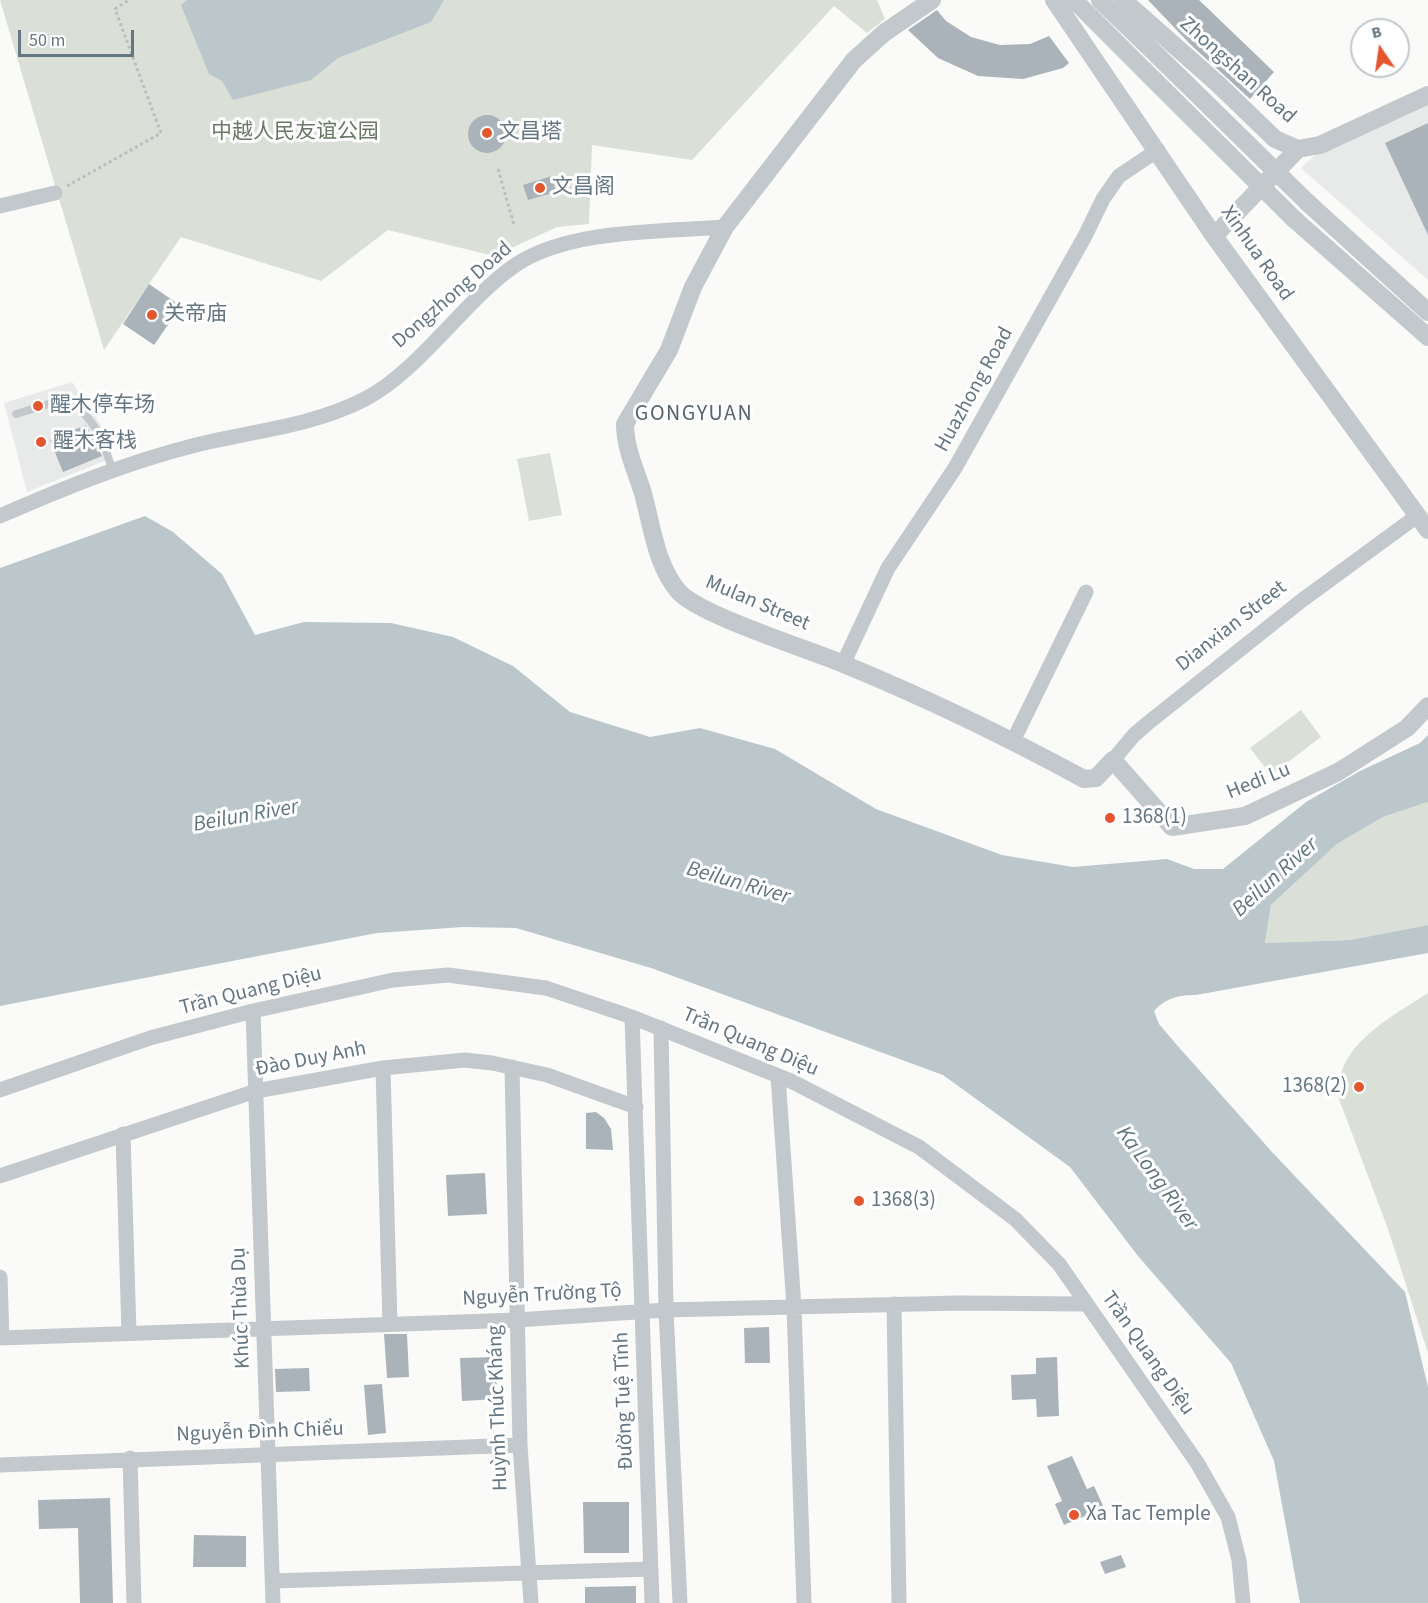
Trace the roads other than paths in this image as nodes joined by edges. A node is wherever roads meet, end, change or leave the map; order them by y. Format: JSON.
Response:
{"nodes":[{"id":1,"x":932,"y":0,"type":"edge"},
{"id":2,"x":1054,"y":0,"type":"edge"},
{"id":3,"x":1074,"y":0,"type":"edge"},
{"id":4,"x":1100,"y":0,"type":"edge"},
{"id":5,"x":1123,"y":0,"type":"edge"},
{"id":6,"x":1428,"y":95,"type":"edge"},
{"id":7,"x":1158,"y":150,"type":"junction"},
{"id":8,"x":1298,"y":150,"type":"junction"},
{"id":9,"x":55,"y":193,"type":"road end"},
{"id":10,"x":0,"y":206,"type":"edge"},
{"id":11,"x":725,"y":227,"type":"junction"},
{"id":12,"x":1214,"y":236,"type":"junction"},
{"id":13,"x":1428,"y":312,"type":"edge"},
{"id":14,"x":1428,"y":337,"type":"edge"},
{"id":15,"x":16,"y":414,"type":"dead end"},
{"id":16,"x":112,"y":469,"type":"junction"},
{"id":17,"x":0,"y":516,"type":"edge"},
{"id":18,"x":1422,"y":523,"type":"edge"},
{"id":19,"x":1086,"y":592,"type":"dead end"},
{"id":20,"x":843,"y":664,"type":"junction"},
{"id":21,"x":1428,"y":706,"type":"edge"},
{"id":22,"x":1013,"y":741,"type":"junction"},
{"id":23,"x":1113,"y":760,"type":"junction"},
{"id":24,"x":1084,"y":779,"type":"joint"},
{"id":25,"x":253,"y":1011,"type":"junction"},
{"id":26,"x":632,"y":1017,"type":"junction"},
{"id":27,"x":660,"y":1028,"type":"junction"},
{"id":28,"x":512,"y":1067,"type":"junction"},
{"id":29,"x":383,"y":1068,"type":"junction"},
{"id":30,"x":778,"y":1076,"type":"junction"},
{"id":31,"x":0,"y":1090,"type":"edge"},
{"id":32,"x":256,"y":1091,"type":"junction"},
{"id":33,"x":636,"y":1107,"type":"junction"},
{"id":34,"x":123,"y":1134,"type":"junction"},
{"id":35,"x":0,"y":1176,"type":"edge"},
{"id":36,"x":0,"y":1277,"type":"edge"},
{"id":37,"x":894,"y":1304,"type":"junction"},
{"id":38,"x":1087,"y":1304,"type":"junction"},
{"id":39,"x":794,"y":1307,"type":"junction"},
{"id":40,"x":666,"y":1310,"type":"junction"},
{"id":41,"x":643,"y":1312,"type":"junction"},
{"id":42,"x":517,"y":1320,"type":"junction"},
{"id":43,"x":390,"y":1324,"type":"junction"},
{"id":44,"x":264,"y":1328,"type":"junction"},
{"id":45,"x":129,"y":1333,"type":"junction"},
{"id":46,"x":1,"y":1338,"type":"edge"},
{"id":47,"x":520,"y":1445,"type":"junction"},
{"id":48,"x":268,"y":1454,"type":"junction"},
{"id":49,"x":129,"y":1458,"type":"junction"},
{"id":50,"x":0,"y":1465,"type":"edge"},
{"id":51,"x":651,"y":1569,"type":"junction"},
{"id":52,"x":529,"y":1573,"type":"junction"},
{"id":53,"x":273,"y":1581,"type":"junction"},
{"id":54,"x":134,"y":1603,"type":"edge"},
{"id":55,"x":273,"y":1603,"type":"edge"},
{"id":56,"x":531,"y":1603,"type":"edge"},
{"id":57,"x":652,"y":1603,"type":"edge"},
{"id":58,"x":680,"y":1603,"type":"edge"},
{"id":59,"x":804,"y":1603,"type":"edge"},
{"id":60,"x":899,"y":1603,"type":"edge"},
{"id":61,"x":1243,"y":1603,"type":"edge"}],
"edges":[{"from":1,"to":11,"type":"street"},
{"from":2,"to":7,"type":"street","name":"Xinhua Road"},
{"from":3,"to":14,"type":"street","bridge":true},
{"from":4,"to":13,"type":"street","bridge":true},
{"from":5,"to":8,"type":"street","name":"Zhongshan Road"},
{"from":6,"to":8,"type":"street","name":"Zhongshan Road"},
{"from":7,"to":12,"type":"street","name":"Xinhua Road"},
{"from":7,"to":20,"type":"street","name":"Huazhong Road"},
{"from":8,"to":12,"type":"street"},
{"from":9,"to":10,"type":"street"},
{"from":11,"to":16,"type":"street","name":"Dongzhong Doad"},
{"from":11,"to":20,"type":"street","name":"Mulan Street"},
{"from":12,"to":18,"type":"street","name":"Xinhua Road"},
{"from":15,"to":16,"type":"lane"},
{"from":16,"to":17,"type":"street","name":"Dongzhong Doad"},
{"from":18,"to":23,"type":"street","name":"Dianxian Street"},
{"from":19,"to":22,"type":"street"},
{"from":20,"to":22,"type":"street","name":"Mulan Street"},
{"from":21,"to":23,"type":"street","name":"Hedi Lu"},
{"from":22,"to":24,"type":"street","name":"Mulan Street"},
{"from":23,"to":24,"type":"street","name":"Dianxian Street"},
{"from":25,"to":26,"type":"street","name":"Trần Quang Diệu"},
{"from":25,"to":31,"type":"street","name":"Trần Quang Diệu"},
{"from":25,"to":32,"type":"street","name":"Khúc Thừa Dụ"},
{"from":26,"to":27,"type":"street","name":"Trần Quang Diệu"},
{"from":26,"to":33,"type":"street","name":"Đường Tuệ Tĩnh"},
{"from":27,"to":30,"type":"street","name":"Trần Quang Diệu"},
{"from":27,"to":40,"type":"street"},
{"from":28,"to":29,"type":"street","name":"Đào Duy Anh"},
{"from":28,"to":33,"type":"street","name":"Đào Duy Anh"},
{"from":28,"to":42,"type":"street","name":"Huỳnh Thúc Kháng"},
{"from":29,"to":32,"type":"street","name":"Đào Duy Anh"},
{"from":29,"to":43,"type":"street"},
{"from":30,"to":38,"type":"street","name":"Trần Quang Diệu"},
{"from":30,"to":39,"type":"street"},
{"from":32,"to":34,"type":"street","name":"Đào Duy Anh"},
{"from":32,"to":44,"type":"street","name":"Khúc Thừa Dụ"},
{"from":33,"to":41,"type":"street","name":"Đường Tuệ Tĩnh"},
{"from":34,"to":35,"type":"street","name":"Đào Duy Anh"},
{"from":34,"to":45,"type":"street"},
{"from":36,"to":46,"type":"street"},
{"from":37,"to":38,"type":"street","name":"Nguyễn Trường Tộ"},
{"from":37,"to":39,"type":"street","name":"Nguyễn Trường Tộ"},
{"from":37,"to":60,"type":"street"},
{"from":38,"to":61,"type":"street","name":"Trần Quang Diệu"},
{"from":39,"to":40,"type":"street","name":"Nguyễn Trường Tộ"},
{"from":39,"to":59,"type":"street"},
{"from":40,"to":41,"type":"street","name":"Nguyễn Trường Tộ"},
{"from":40,"to":58,"type":"street"},
{"from":41,"to":42,"type":"street","name":"Nguyễn Trường Tộ"},
{"from":41,"to":51,"type":"street","name":"Đường Tuệ Tĩnh"},
{"from":42,"to":43,"type":"street","name":"Nguyễn Trường Tộ"},
{"from":42,"to":47,"type":"street","name":"Huỳnh Thúc Kháng"},
{"from":43,"to":44,"type":"street","name":"Nguyễn Trường Tộ"},
{"from":44,"to":45,"type":"street","name":"Nguyễn Trường Tộ"},
{"from":44,"to":48,"type":"street","name":"Khúc Thừa Dụ"},
{"from":45,"to":46,"type":"street","name":"Nguyễn Trường Tộ"},
{"from":47,"to":48,"type":"street","name":"Nguyễn Đình Chiểu"},
{"from":47,"to":52,"type":"street","name":"Huỳnh Thúc Kháng"},
{"from":48,"to":49,"type":"street","name":"Nguyễn Đình Chiểu"},
{"from":48,"to":53,"type":"street","name":"Khúc Thừa Dụ"},
{"from":49,"to":50,"type":"street","name":"Nguyễn Đình Chiểu"},
{"from":49,"to":54,"type":"street"},
{"from":51,"to":52,"type":"street"},
{"from":51,"to":57,"type":"street","name":"Đường Tuệ Tĩnh"},
{"from":52,"to":53,"type":"street"},
{"from":52,"to":56,"type":"street","name":"Huỳnh Thúc Kháng"},
{"from":53,"to":55,"type":"street","name":"Khúc Thừa Dụ"}]}
